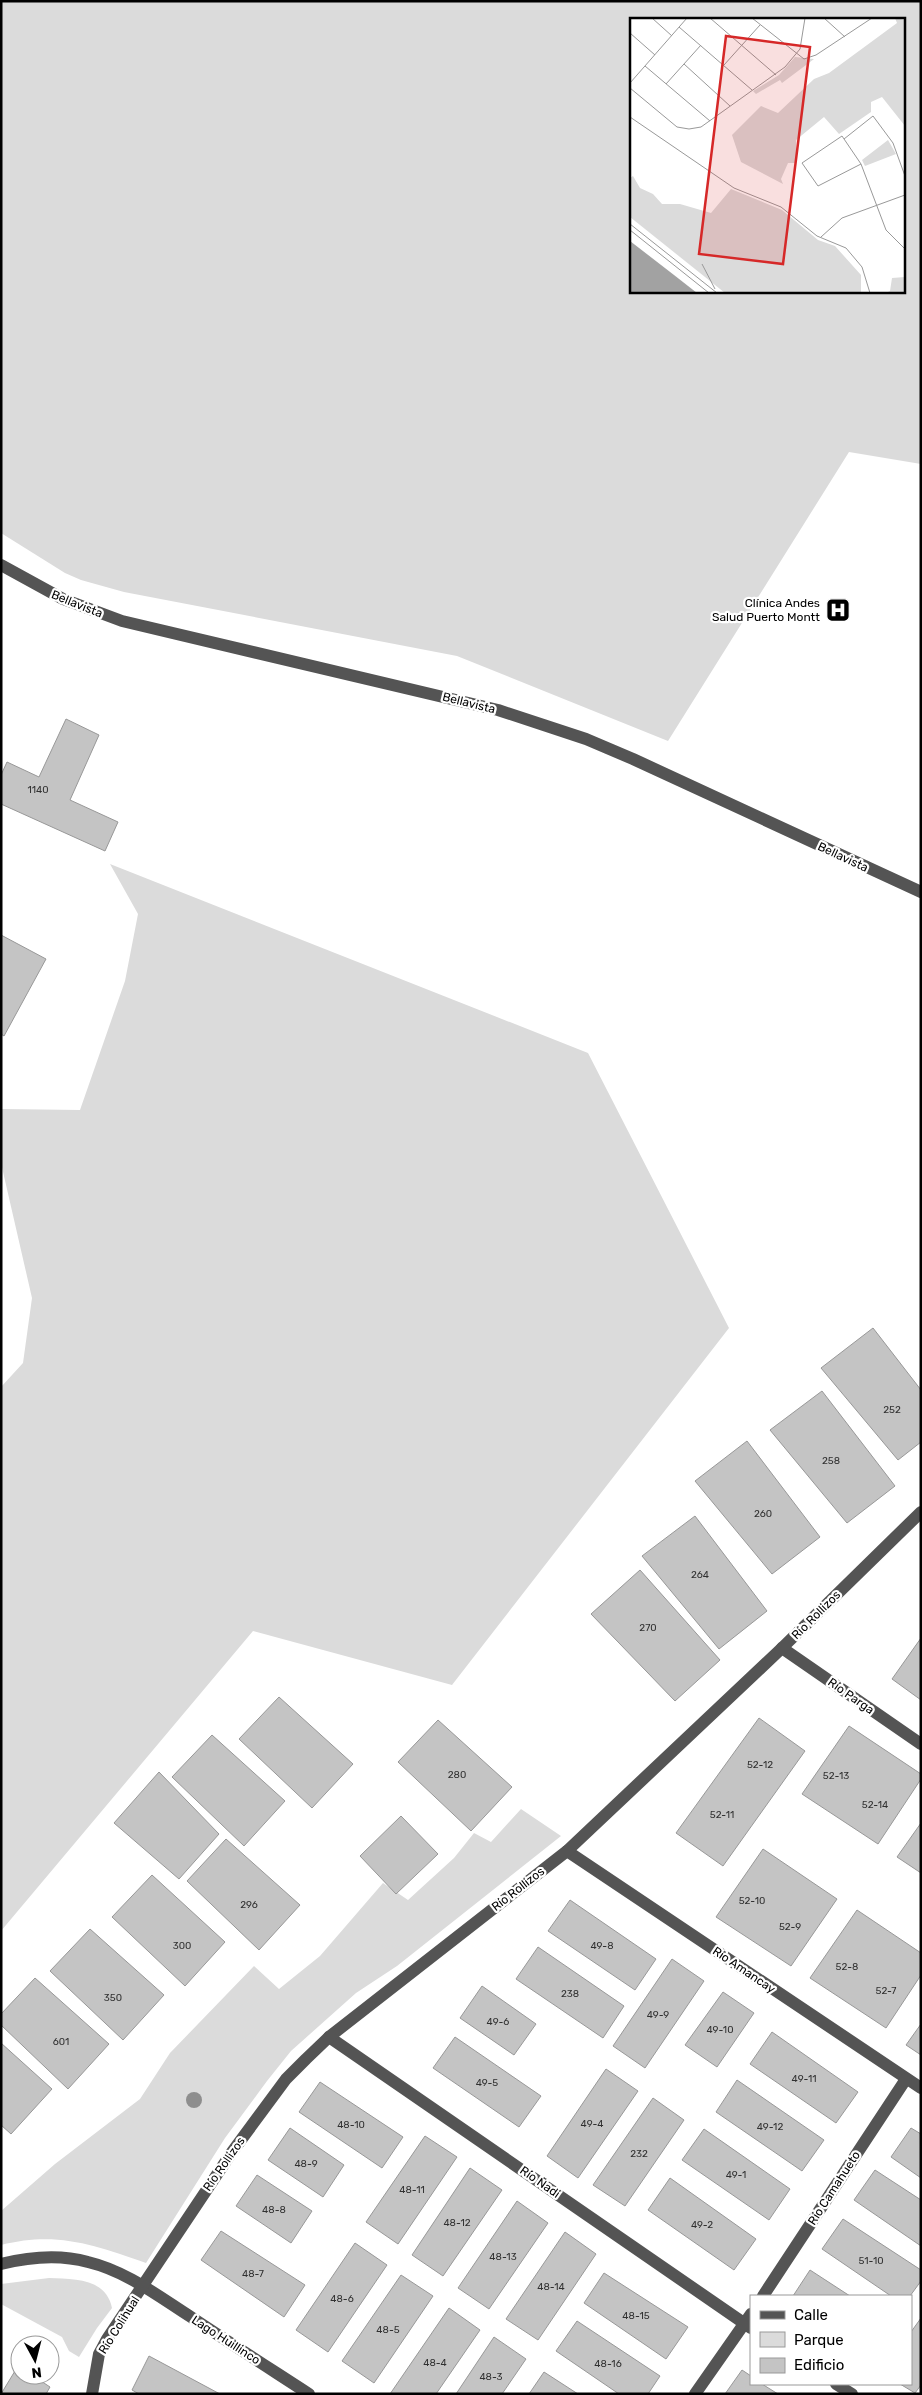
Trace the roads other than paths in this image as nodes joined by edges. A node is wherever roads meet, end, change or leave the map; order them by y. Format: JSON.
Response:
{"nodes":[{"id":1,"x":1,"y":565,"type":"edge"},
{"id":2,"x":921,"y":892,"type":"edge"},
{"id":3,"x":921,"y":1512,"type":"edge"},
{"id":4,"x":782,"y":1648,"type":"junction"},
{"id":5,"x":921,"y":1744,"type":"edge"},
{"id":6,"x":567,"y":1851,"type":"junction"},
{"id":7,"x":329,"y":2037,"type":"junction"},
{"id":8,"x":906,"y":2079,"type":"junction"},
{"id":9,"x":921,"y":2088,"type":"edge"},
{"id":10,"x":1,"y":2264,"type":"edge"},
{"id":11,"x":143,"y":2286,"type":"junction"},
{"id":12,"x":764,"y":2295,"type":"edge"},
{"id":13,"x":749,"y":2322,"type":"edge"},
{"id":14,"x":838,"y":2385,"type":"edge"},
{"id":15,"x":92,"y":2394,"type":"edge"},
{"id":16,"x":309,"y":2394,"type":"edge"},
{"id":17,"x":695,"y":2394,"type":"edge"},
{"id":18,"x":852,"y":2394,"type":"edge"}],
"edges":[{"from":1,"to":2,"type":"street","name":"Bellavista"},
{"from":3,"to":4,"type":"street","name":"Río Rollizos"},
{"from":4,"to":5,"type":"street","name":"Río Parga"},
{"from":4,"to":6,"type":"street","name":"Río Rollizos"},
{"from":6,"to":7,"type":"street","name":"Río Rollizos"},
{"from":6,"to":8,"type":"street","name":"Río Amancay"},
{"from":7,"to":11,"type":"street","name":"Río Rollizos"},
{"from":7,"to":13,"type":"street","name":"Río Ñadi"},
{"from":8,"to":9,"type":"street","name":"Río Amancay"},
{"from":8,"to":12,"type":"street","name":"Río Camahueto"},
{"from":10,"to":11,"type":"street","name":"Lago Huillinco"},
{"from":11,"to":15,"type":"street","name":"Río Colihual"},
{"from":11,"to":16,"type":"street","name":"Lago Huillinco"},
{"from":13,"to":17,"type":"street"},
{"from":14,"to":18,"type":"street"}]}
